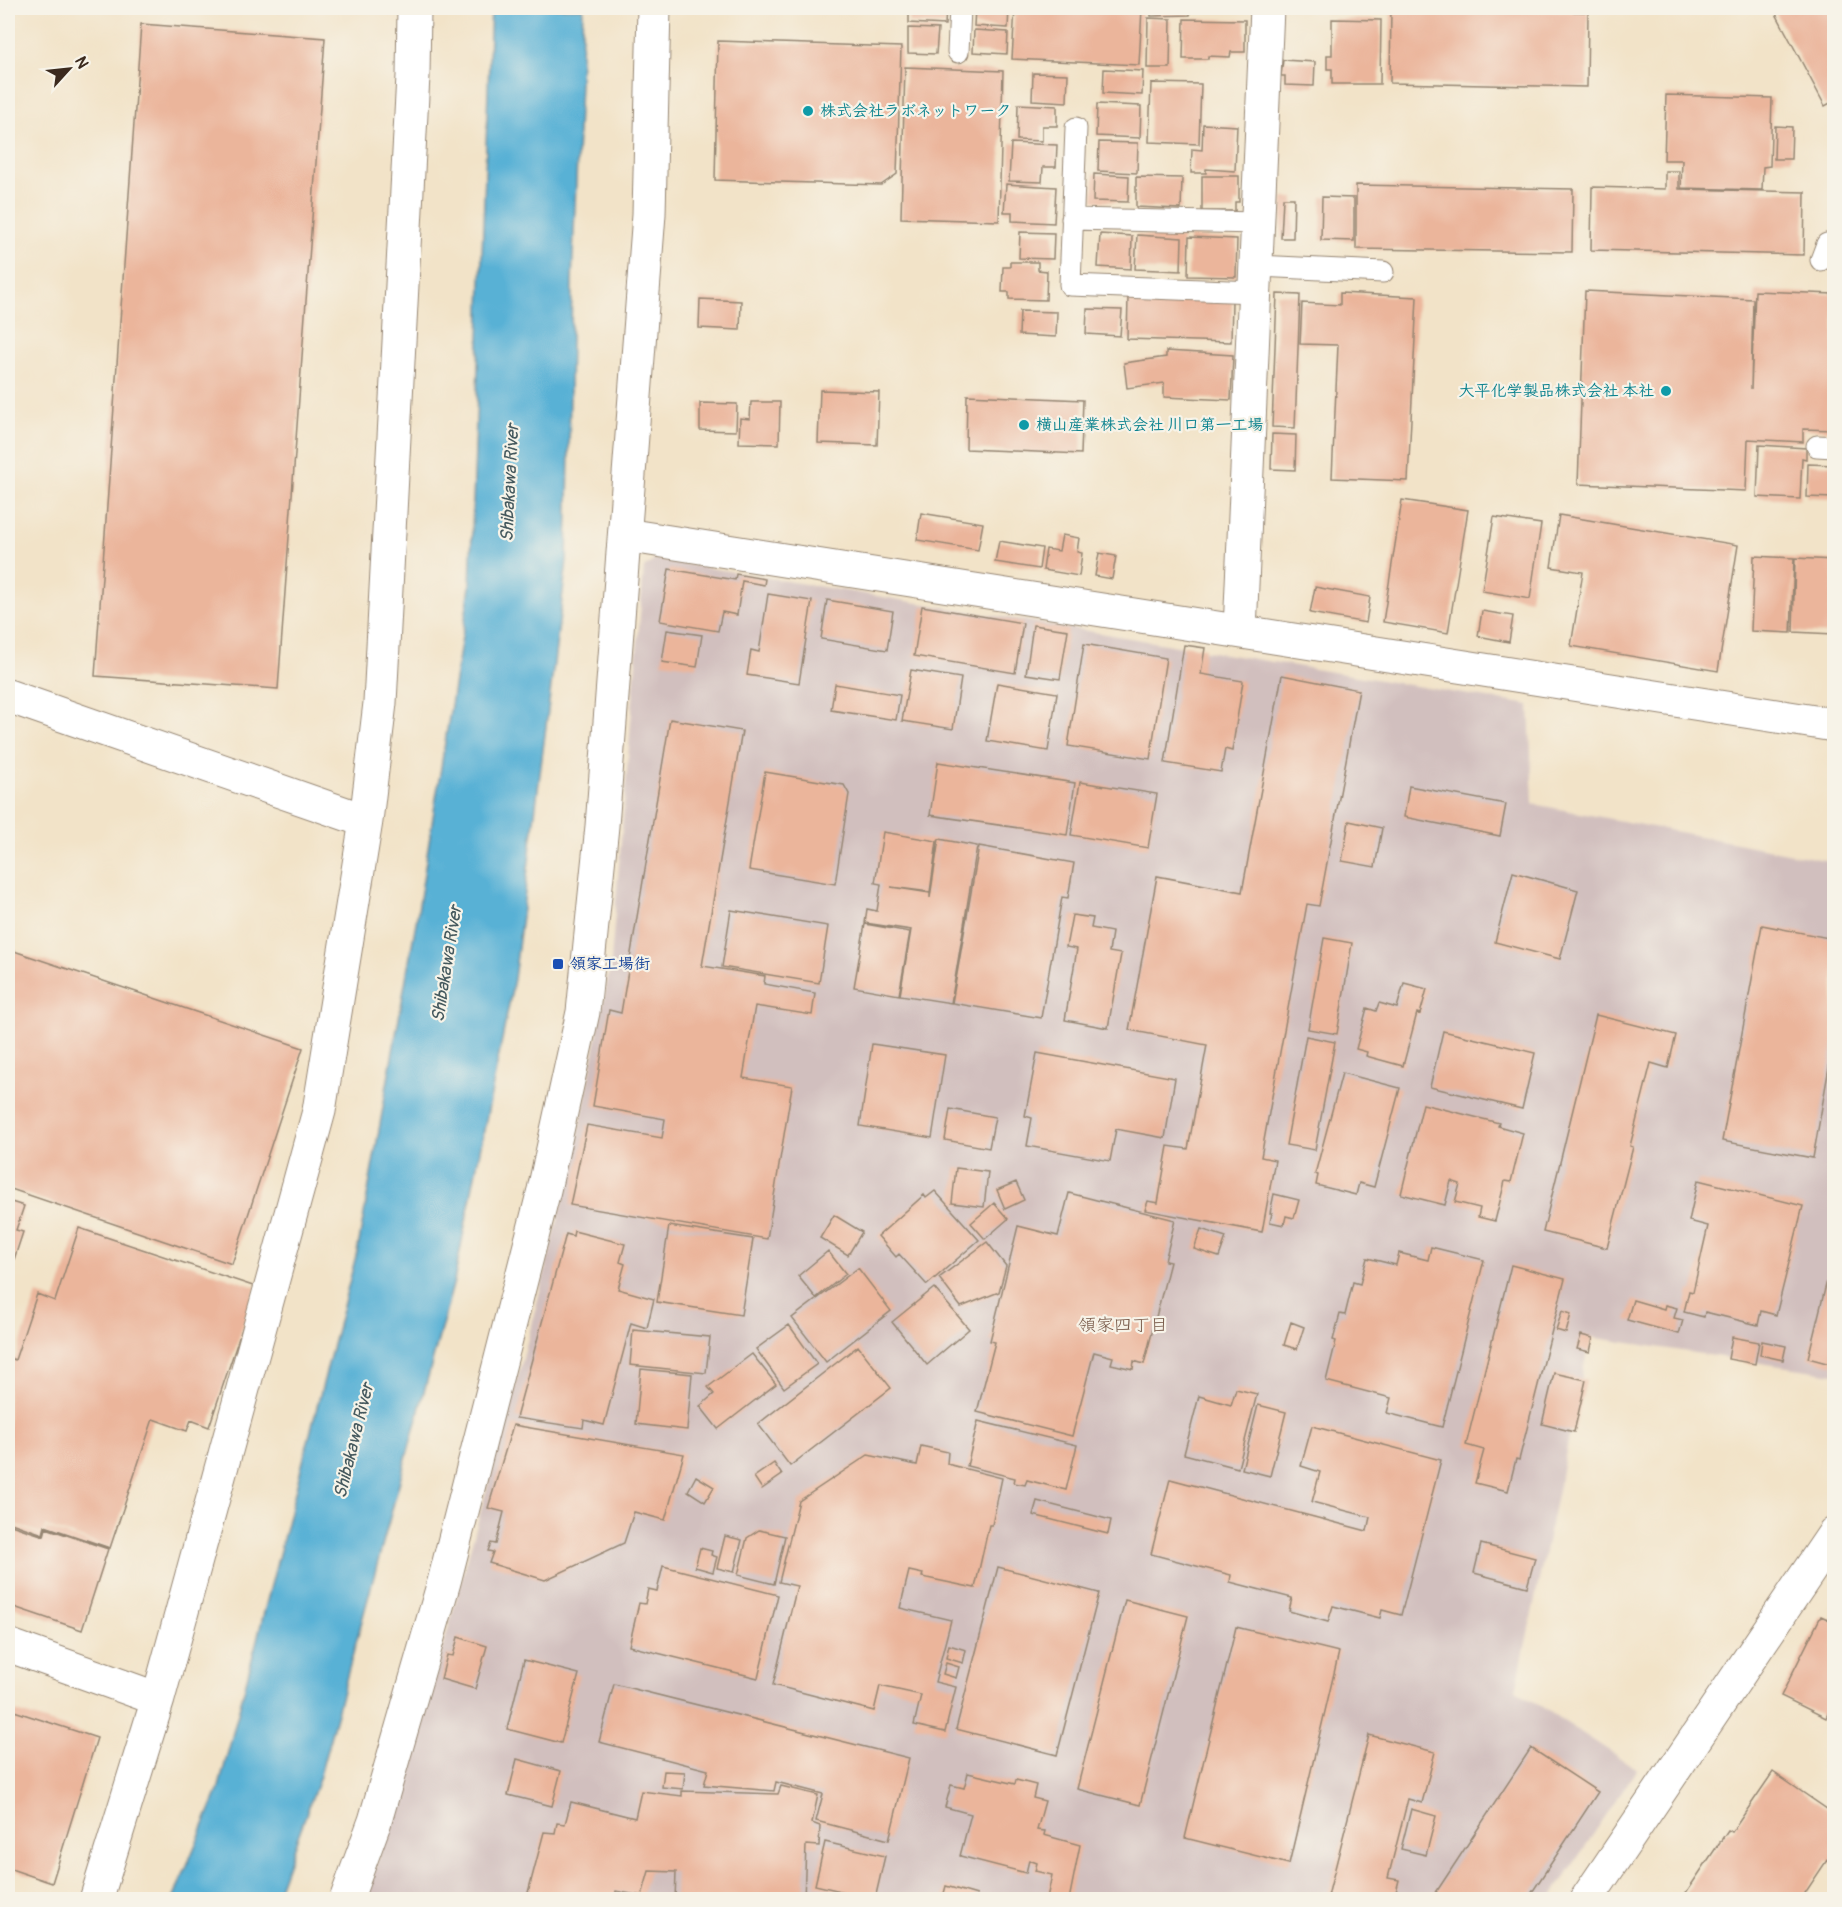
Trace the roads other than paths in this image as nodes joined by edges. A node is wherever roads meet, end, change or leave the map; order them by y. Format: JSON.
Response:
{"nodes":[{"id":1,"x":414,"y":8,"type":"edge"},
{"id":2,"x":654,"y":8,"type":"edge"},
{"id":3,"x":960,"y":8,"type":"edge"},
{"id":4,"x":1267,"y":8,"type":"edge"},
{"id":5,"x":958,"y":52,"type":"dead end"},
{"id":6,"x":1076,"y":128,"type":"dead end"},
{"id":7,"x":1072,"y":219,"type":"junction"},
{"id":8,"x":1258,"y":223,"type":"junction"},
{"id":9,"x":1834,"y":242,"type":"edge"},
{"id":10,"x":1821,"y":260,"type":"dead end"},
{"id":11,"x":1383,"y":272,"type":"dead end"},
{"id":12,"x":1255,"y":279,"type":"junction"},
{"id":13,"x":626,"y":535,"type":"junction"},
{"id":14,"x":1240,"y":631,"type":"junction"},
{"id":15,"x":8,"y":696,"type":"edge"},
{"id":16,"x":1834,"y":725,"type":"edge"},
{"id":17,"x":366,"y":821,"type":"junction"},
{"id":18,"x":1834,"y":1534,"type":"edge"},
{"id":19,"x":8,"y":1645,"type":"edge"},
{"id":20,"x":158,"y":1699,"type":"junction"},
{"id":21,"x":96,"y":1899,"type":"edge"},
{"id":22,"x":346,"y":1899,"type":"edge"},
{"id":23,"x":1586,"y":1899,"type":"edge"}],
"edges":[{"from":1,"to":17,"type":"street"},
{"from":2,"to":13,"type":"street"},
{"from":3,"to":5,"type":"lane"},
{"from":4,"to":8,"type":"street"},
{"from":6,"to":7,"type":"lane"},
{"from":7,"to":8,"type":"lane"},
{"from":7,"to":12,"type":"lane"},
{"from":8,"to":12,"type":"street"},
{"from":9,"to":10,"type":"lane"},
{"from":11,"to":12,"type":"lane"},
{"from":12,"to":14,"type":"street"},
{"from":13,"to":14,"type":"street"},
{"from":13,"to":22,"type":"street"},
{"from":14,"to":16,"type":"street"},
{"from":15,"to":17,"type":"street"},
{"from":17,"to":20,"type":"street"},
{"from":18,"to":23,"type":"street"},
{"from":19,"to":20,"type":"street"},
{"from":20,"to":21,"type":"street"}]}
